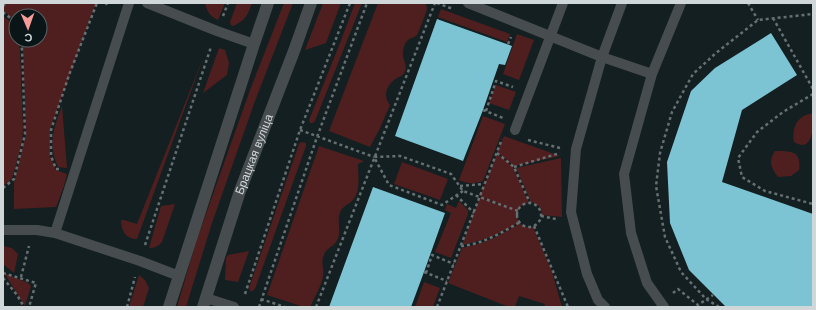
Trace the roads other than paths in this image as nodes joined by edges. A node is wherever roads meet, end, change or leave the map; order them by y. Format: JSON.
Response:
{"nodes":[{"id":1,"x":128,"y":3,"type":"edge"},
{"id":2,"x":147,"y":3,"type":"edge"},
{"id":3,"x":268,"y":3,"type":"edge"},
{"id":4,"x":311,"y":3,"type":"edge"},
{"id":5,"x":468,"y":3,"type":"edge"},
{"id":6,"x":563,"y":3,"type":"edge"},
{"id":7,"x":622,"y":3,"type":"edge"},
{"id":8,"x":681,"y":3,"type":"edge"},
{"id":9,"x":551,"y":35,"type":"junction"},
{"id":10,"x":254,"y":44,"type":"junction"},
{"id":11,"x":602,"y":56,"type":"junction"},
{"id":12,"x":652,"y":74,"type":"junction"},
{"id":13,"x":515,"y":130,"type":"dead end"},
{"id":14,"x":3,"y":230,"type":"edge"},
{"id":15,"x":55,"y":234,"type":"junction"},
{"id":16,"x":179,"y":276,"type":"junction"},
{"id":17,"x":205,"y":303,"type":"edge"},
{"id":18,"x":169,"y":307,"type":"edge"},
{"id":19,"x":234,"y":307,"type":"edge"},
{"id":20,"x":605,"y":307,"type":"edge"},
{"id":21,"x":664,"y":307,"type":"edge"}],
"edges":[{"from":1,"to":15,"type":"lane"},
{"from":2,"to":10,"type":"lane"},
{"from":3,"to":10,"type":"street"},
{"from":4,"to":17,"type":"street","name":"Брацкая вуліца"},
{"from":5,"to":9,"type":"lane"},
{"from":6,"to":9,"type":"lane"},
{"from":7,"to":11,"type":"lane"},
{"from":8,"to":12,"type":"lane"},
{"from":9,"to":11,"type":"lane"},
{"from":9,"to":13,"type":"lane"},
{"from":10,"to":16,"type":"street"},
{"from":11,"to":12,"type":"lane"},
{"from":11,"to":20,"type":"lane"},
{"from":12,"to":21,"type":"lane"},
{"from":14,"to":15,"type":"lane"},
{"from":15,"to":16,"type":"lane"},
{"from":16,"to":18,"type":"street"},
{"from":17,"to":19,"type":"lane"}]}
